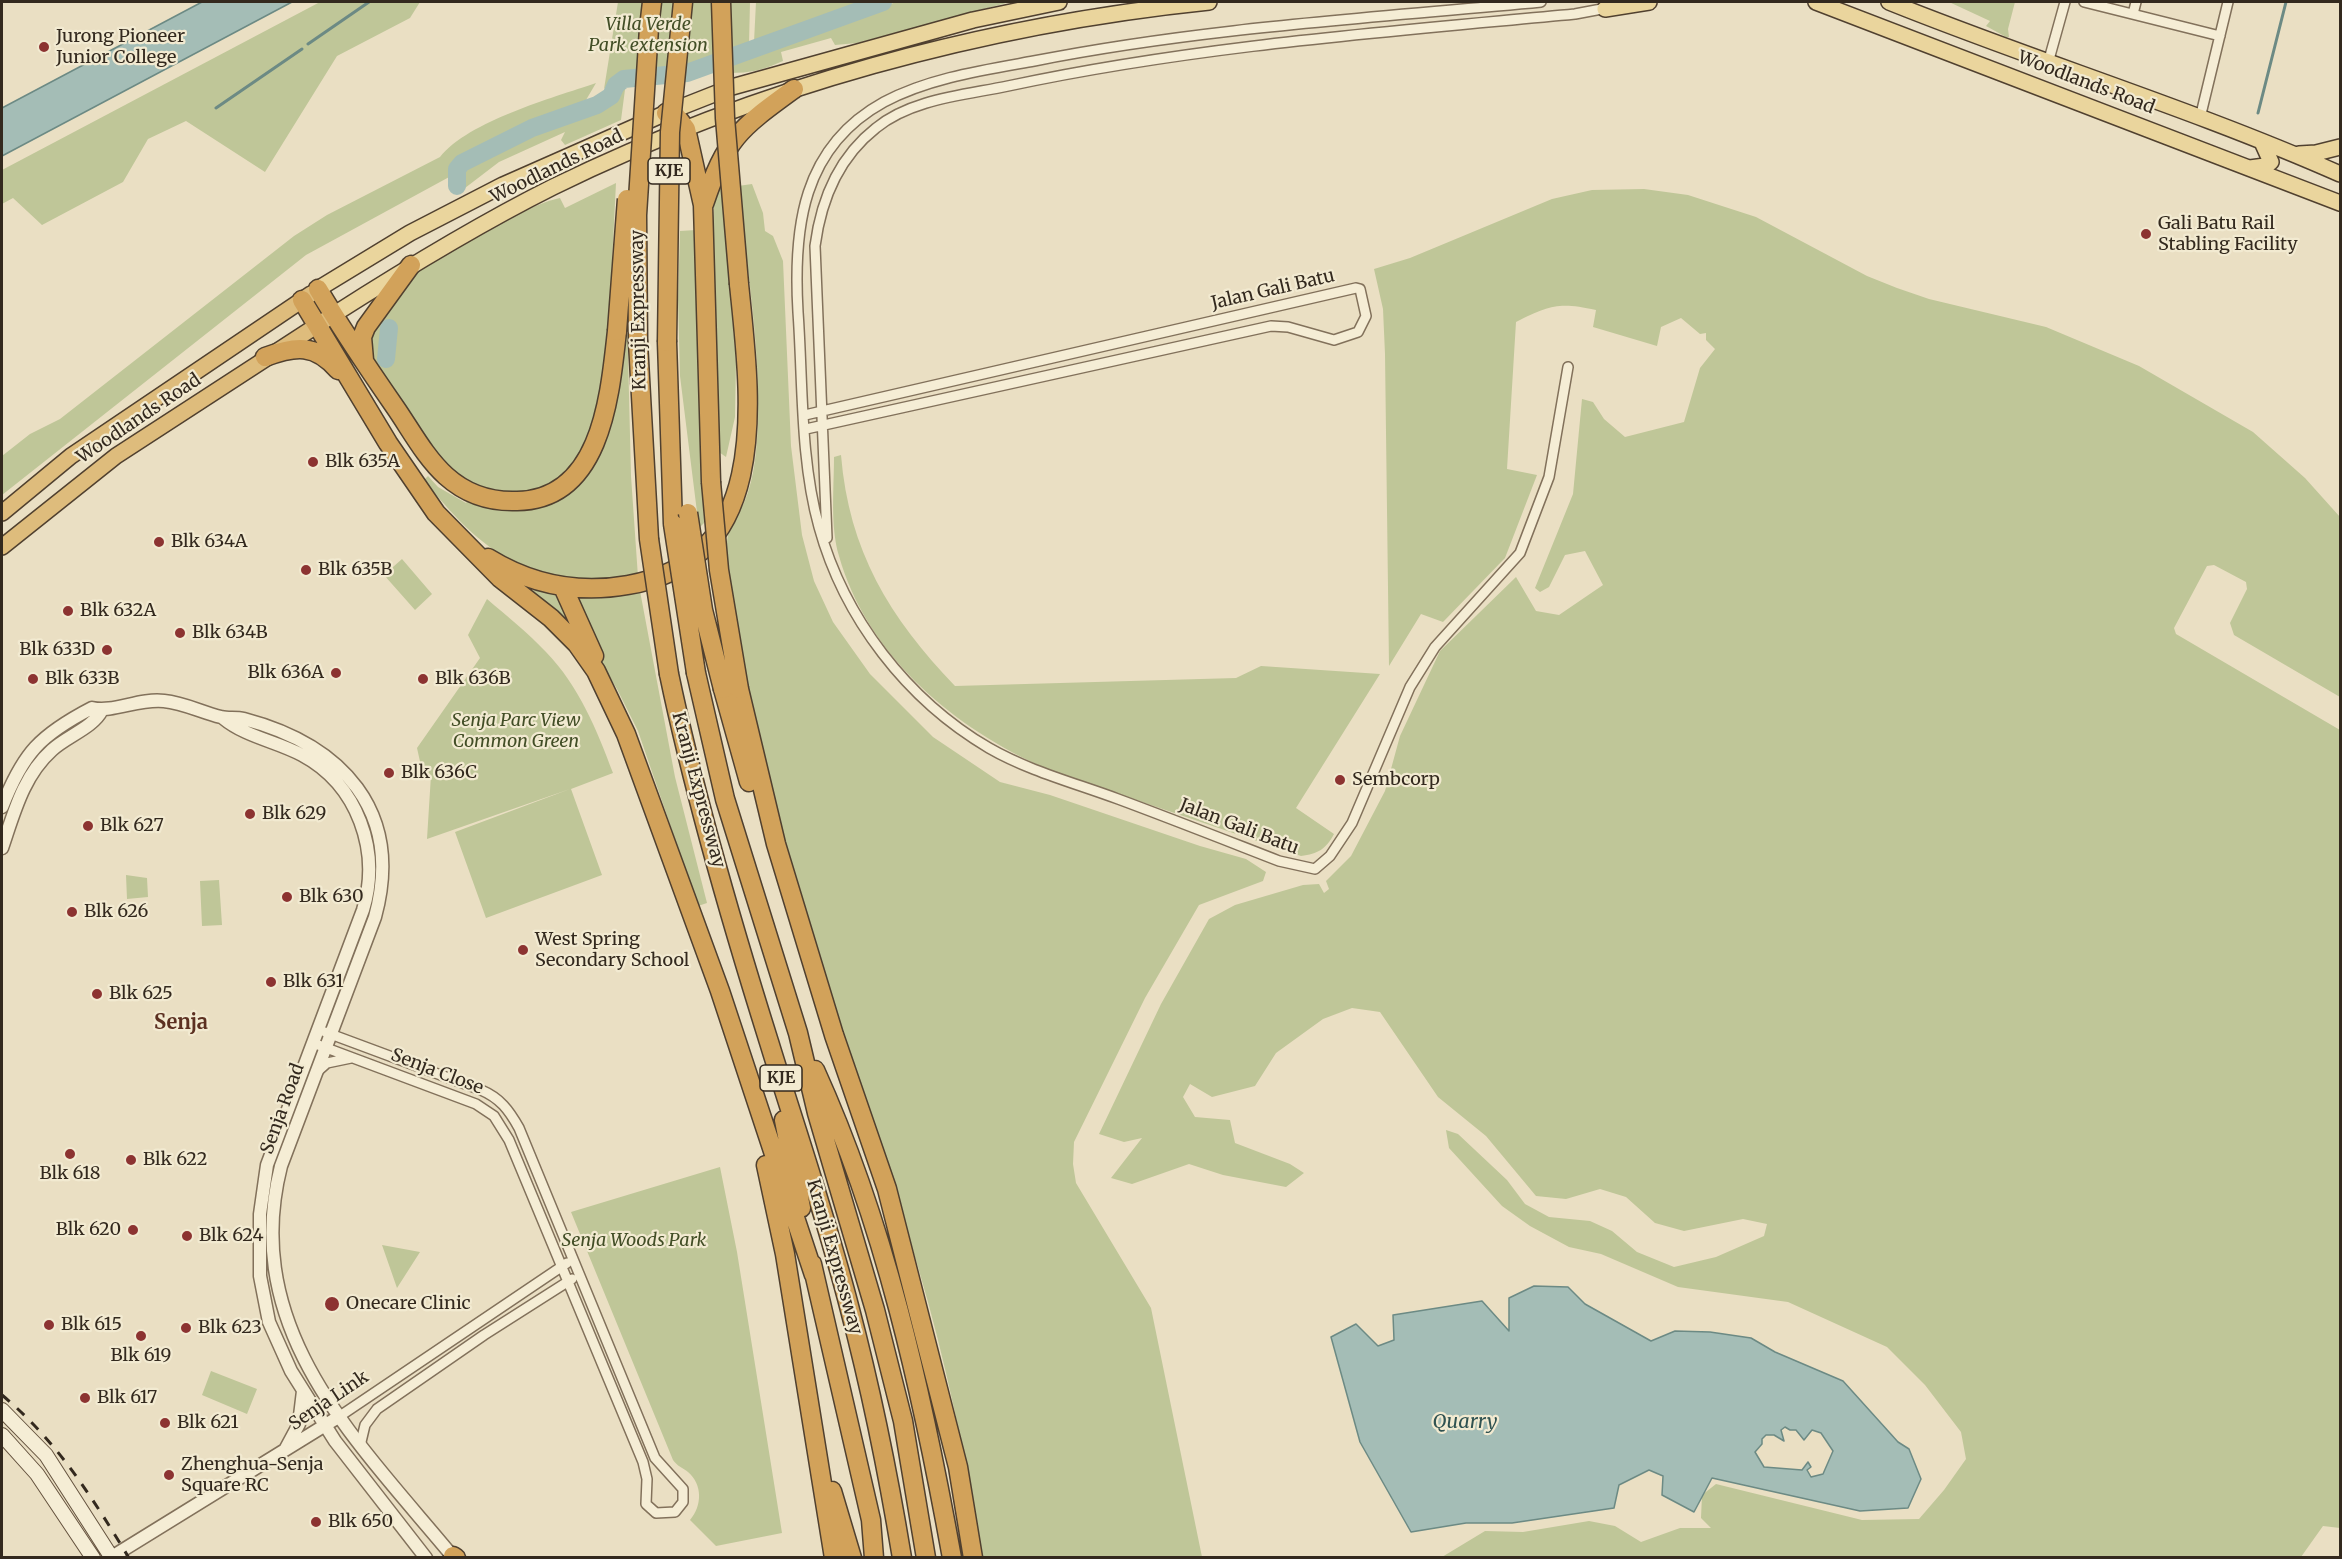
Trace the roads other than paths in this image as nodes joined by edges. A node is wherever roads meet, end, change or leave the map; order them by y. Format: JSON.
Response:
{"nodes":[{"id":1,"x":652,"y":2,"type":"edge"},
{"id":2,"x":683,"y":2,"type":"edge"},
{"id":3,"x":721,"y":2,"type":"edge"},
{"id":4,"x":1059,"y":2,"type":"edge"},
{"id":5,"x":1209,"y":2,"type":"edge"},
{"id":6,"x":1540,"y":2,"type":"edge"},
{"id":7,"x":1650,"y":2,"type":"edge"},
{"id":8,"x":1816,"y":2,"type":"edge"},
{"id":9,"x":1889,"y":2,"type":"edge"},
{"id":10,"x":2065,"y":2,"type":"edge"},
{"id":11,"x":2084,"y":2,"type":"edge"},
{"id":12,"x":2136,"y":2,"type":"edge"},
{"id":13,"x":2228,"y":2,"type":"edge"},
{"id":14,"x":1609,"y":5,"type":"edge"},
{"id":15,"x":2133,"y":14,"type":"junction"},
{"id":16,"x":649,"y":28,"type":"junction"},
{"id":17,"x":2220,"y":36,"type":"junction"},
{"id":18,"x":2048,"y":63,"type":"junction"},
{"id":19,"x":732,"y":87,"type":"junction"},
{"id":20,"x":795,"y":89,"type":"junction"},
{"id":21,"x":741,"y":108,"type":"junction"},
{"id":22,"x":666,"y":112,"type":"junction"},
{"id":23,"x":2200,"y":118,"type":"junction"},
{"id":24,"x":686,"y":129,"type":"junction"},
{"id":25,"x":2262,"y":142,"type":"junction"},
{"id":26,"x":2340,"y":147,"type":"edge"},
{"id":27,"x":2293,"y":154,"type":"junction"},
{"id":28,"x":2250,"y":168,"type":"junction"},
{"id":29,"x":2340,"y":174,"type":"edge"},
{"id":30,"x":2340,"y":203,"type":"edge"},
{"id":31,"x":703,"y":205,"type":"junction"},
{"id":32,"x":411,"y":265,"type":"junction"},
{"id":33,"x":318,"y":289,"type":"junction"},
{"id":34,"x":302,"y":300,"type":"junction"},
{"id":35,"x":333,"y":315,"type":"junction"},
{"id":36,"x":318,"y":326,"type":"junction"},
{"id":37,"x":266,"y":357,"type":"junction"},
{"id":38,"x":365,"y":365,"type":"junction"},
{"id":39,"x":1568,"y":367,"type":"dead end"},
{"id":40,"x":356,"y":392,"type":"junction"},
{"id":41,"x":823,"y":411,"type":"junction"},
{"id":42,"x":805,"y":415,"type":"junction"},
{"id":43,"x":824,"y":426,"type":"junction"},
{"id":44,"x":806,"y":429,"type":"junction"},
{"id":45,"x":2,"y":513,"type":"edge"},
{"id":46,"x":681,"y":519,"type":"junction"},
{"id":47,"x":464,"y":542,"type":"junction"},
{"id":48,"x":2,"y":547,"type":"edge"},
{"id":49,"x":829,"y":555,"type":"junction"},
{"id":50,"x":563,"y":587,"type":"junction"},
{"id":51,"x":731,"y":689,"type":"junction"},
{"id":52,"x":609,"y":694,"type":"junction"},
{"id":53,"x":102,"y":710,"type":"junction"},
{"id":54,"x":2,"y":808,"type":"edge"},
{"id":55,"x":14,"y":812,"type":"junction"},
{"id":56,"x":2,"y":848,"type":"edge"},
{"id":57,"x":324,"y":1031,"type":"junction"},
{"id":58,"x":798,"y":1033,"type":"junction"},
{"id":59,"x":319,"y":1045,"type":"junction"},
{"id":60,"x":770,"y":1045,"type":"junction"},
{"id":61,"x":353,"y":1057,"type":"junction"},
{"id":62,"x":313,"y":1078,"type":"junction"},
{"id":63,"x":749,"y":1082,"type":"junction"},
{"id":64,"x":573,"y":1260,"type":"junction"},
{"id":65,"x":562,"y":1266,"type":"junction"},
{"id":66,"x":580,"y":1275,"type":"junction"},
{"id":67,"x":814,"y":1275,"type":"junction"},
{"id":68,"x":568,"y":1281,"type":"junction"},
{"id":69,"x":303,"y":1391,"type":"junction"},
{"id":70,"x":2,"y":1410,"type":"edge"},
{"id":71,"x":340,"y":1416,"type":"junction"},
{"id":72,"x":325,"y":1426,"type":"junction"},
{"id":73,"x":2,"y":1435,"type":"edge"},
{"id":74,"x":29,"y":1435,"type":"junction"},
{"id":75,"x":817,"y":1441,"type":"junction"},
{"id":76,"x":360,"y":1446,"type":"junction"},
{"id":77,"x":20,"y":1454,"type":"junction"},
{"id":78,"x":283,"y":1454,"type":"junction"},
{"id":79,"x":670,"y":1476,"type":"junction"},
{"id":80,"x":647,"y":1485,"type":"junction"},
{"id":81,"x":114,"y":1556,"type":"edge"},
{"id":82,"x":93,"y":1557,"type":"edge"},
{"id":83,"x":426,"y":1557,"type":"edge"},
{"id":84,"x":455,"y":1557,"type":"edge"},
{"id":85,"x":834,"y":1557,"type":"edge"},
{"id":86,"x":852,"y":1557,"type":"edge"},
{"id":87,"x":874,"y":1557,"type":"edge"},
{"id":88,"x":902,"y":1557,"type":"edge"},
{"id":89,"x":926,"y":1557,"type":"edge"},
{"id":90,"x":952,"y":1557,"type":"edge"},
{"id":91,"x":973,"y":1557,"type":"edge"}],
"edges":[{"from":1,"to":16,"type":"highway","name":"Kranji Expressway","number":"KJE"},
{"from":2,"to":46,"type":"highway","name":"Kranji Expressway","number":"KJE","bridge":true},
{"from":3,"to":50,"type":"highway","bridge":true},
{"from":4,"to":19,"type":"main road","name":"Woodlands Road"},
{"from":5,"to":20,"type":"main road","name":"Woodlands Road"},
{"from":6,"to":42,"type":"street","name":"Jalan Gali Batu"},
{"from":7,"to":14,"type":"main road"},
{"from":8,"to":28,"type":"main road","name":"Woodlands Road"},
{"from":9,"to":18,"type":"main road","name":"Woodlands Road"},
{"from":10,"to":18,"type":"street"},
{"from":11,"to":15,"type":"street"},
{"from":12,"to":15,"type":"street"},
{"from":13,"to":17,"type":"street"},
{"from":14,"to":41,"type":"street","name":"Jalan Gali Batu"},
{"from":15,"to":17,"type":"street"},
{"from":16,"to":38,"type":"highway","bridge":true},
{"from":16,"to":60,"type":"highway","name":"Kranji Expressway","number":"KJE","bridge":true},
{"from":17,"to":23,"type":"street"},
{"from":18,"to":23,"type":"main road","name":"Woodlands Road"},
{"from":19,"to":21,"type":"main road"},
{"from":19,"to":22,"type":"main road","name":"Woodlands Road"},
{"from":20,"to":21,"type":"main road","name":"Woodlands Road"},
{"from":20,"to":31,"type":"highway"},
{"from":21,"to":24,"type":"main road","name":"Woodlands Road"},
{"from":22,"to":24,"type":"highway"},
{"from":22,"to":33,"type":"main road","name":"Woodlands Road"},
{"from":23,"to":25,"type":"main road","name":"Woodlands Road"},
{"from":24,"to":31,"type":"highway"},
{"from":24,"to":32,"type":"main road","name":"Woodlands Road"},
{"from":25,"to":27,"type":"main road","name":"Woodlands Road"},
{"from":25,"to":28,"type":"main road"},
{"from":26,"to":27,"type":"main road"},
{"from":27,"to":29,"type":"main road","name":"Woodlands Road"},
{"from":28,"to":30,"type":"main road","name":"Woodlands Road"},
{"from":31,"to":51,"type":"highway","bridge":true},
{"from":32,"to":35,"type":"main road","name":"Woodlands Road"},
{"from":32,"to":38,"type":"highway"},
{"from":33,"to":34,"type":"highway","name":"Woodlands Road"},
{"from":33,"to":35,"type":"highway"},
{"from":34,"to":36,"type":"highway"},
{"from":34,"to":45,"type":"highway","name":"Woodlands Road"},
{"from":35,"to":36,"type":"highway","name":"Woodlands Road"},
{"from":35,"to":38,"type":"highway"},
{"from":36,"to":37,"type":"highway","name":"Woodlands Road"},
{"from":36,"to":40,"type":"highway"},
{"from":37,"to":40,"type":"highway"},
{"from":37,"to":48,"type":"highway","name":"Woodlands Road"},
{"from":39,"to":49,"type":"street","name":"Jalan Gali Batu"},
{"from":40,"to":47,"type":"highway"},
{"from":41,"to":42,"type":"street","name":"Jalan Gali Batu"},
{"from":41,"to":43,"type":"street","name":"Jalan Gali Batu"},
{"from":41,"to":43,"type":"street","name":"Jalan Gali Batu"},
{"from":42,"to":44,"type":"street","name":"Jalan Gali Batu"},
{"from":43,"to":44,"type":"street","name":"Jalan Gali Batu"},
{"from":43,"to":49,"type":"street","name":"Jalan Gali Batu"},
{"from":44,"to":49,"type":"street","name":"Jalan Gali Batu"},
{"from":46,"to":51,"type":"highway","bridge":true},
{"from":46,"to":58,"type":"highway","name":"Kranji Expressway","number":"KJE","bridge":true},
{"from":47,"to":50,"type":"highway"},
{"from":47,"to":52,"type":"highway"},
{"from":50,"to":52,"type":"highway"},
{"from":51,"to":91,"type":"highway"},
{"from":52,"to":63,"type":"highway"},
{"from":53,"to":54,"type":"street","name":"Senja Road"},
{"from":53,"to":55,"type":"street","name":"Senja Road"},
{"from":53,"to":57,"type":"street","name":"Senja Road"},
{"from":54,"to":55,"type":"street"},
{"from":55,"to":56,"type":"street","name":"Senja Road"},
{"from":57,"to":59,"type":"street","name":"Senja Road"},
{"from":57,"to":64,"type":"street","name":"Senja Close"},
{"from":58,"to":89,"type":"highway","number":"KJE"},
{"from":58,"to":90,"type":"highway"},
{"from":59,"to":61,"type":"street","name":"Senja Close"},
{"from":59,"to":62,"type":"street","name":"Senja Road"},
{"from":59,"to":69,"type":"street","name":"Senja Road"},
{"from":60,"to":67,"type":"highway"},
{"from":60,"to":88,"type":"highway","name":"Kranji Expressway","number":"KJE"},
{"from":61,"to":62,"type":"street"},
{"from":61,"to":65,"type":"street","name":"Senja Close"},
{"from":62,"to":71,"type":"street","name":"Senja Road"},
{"from":63,"to":67,"type":"highway"},
{"from":63,"to":75,"type":"highway"},
{"from":64,"to":65,"type":"street"},
{"from":64,"to":66,"type":"street","name":"Senja Close"},
{"from":65,"to":68,"type":"street","name":"Senja Close"},
{"from":65,"to":71,"type":"street","name":"Senja Link"},
{"from":66,"to":68,"type":"street"},
{"from":66,"to":79,"type":"street","name":"Senja Close"},
{"from":67,"to":87,"type":"highway"},
{"from":68,"to":76,"type":"street","name":"Senja Link"},
{"from":68,"to":80,"type":"street","name":"Senja Close"},
{"from":69,"to":72,"type":"street","name":"Senja Road"},
{"from":69,"to":78,"type":"street"},
{"from":70,"to":74,"type":"main road"},
{"from":71,"to":72,"type":"street","name":"Senja Link"},
{"from":71,"to":76,"type":"street","name":"Senja Road"},
{"from":72,"to":78,"type":"street","name":"Senja Link"},
{"from":72,"to":83,"type":"street","name":"Senja Road"},
{"from":73,"to":77,"type":"main road"},
{"from":74,"to":77,"type":"main road"},
{"from":74,"to":81,"type":"main road"},
{"from":75,"to":85,"type":"highway"},
{"from":75,"to":86,"type":"highway"},
{"from":76,"to":84,"type":"street","name":"Senja Road"},
{"from":77,"to":82,"type":"main road"},
{"from":78,"to":81,"type":"street","name":"Senja Link"},
{"from":79,"to":80,"type":"street"},
{"from":79,"to":80,"type":"street","name":"Senja Close"}]}
